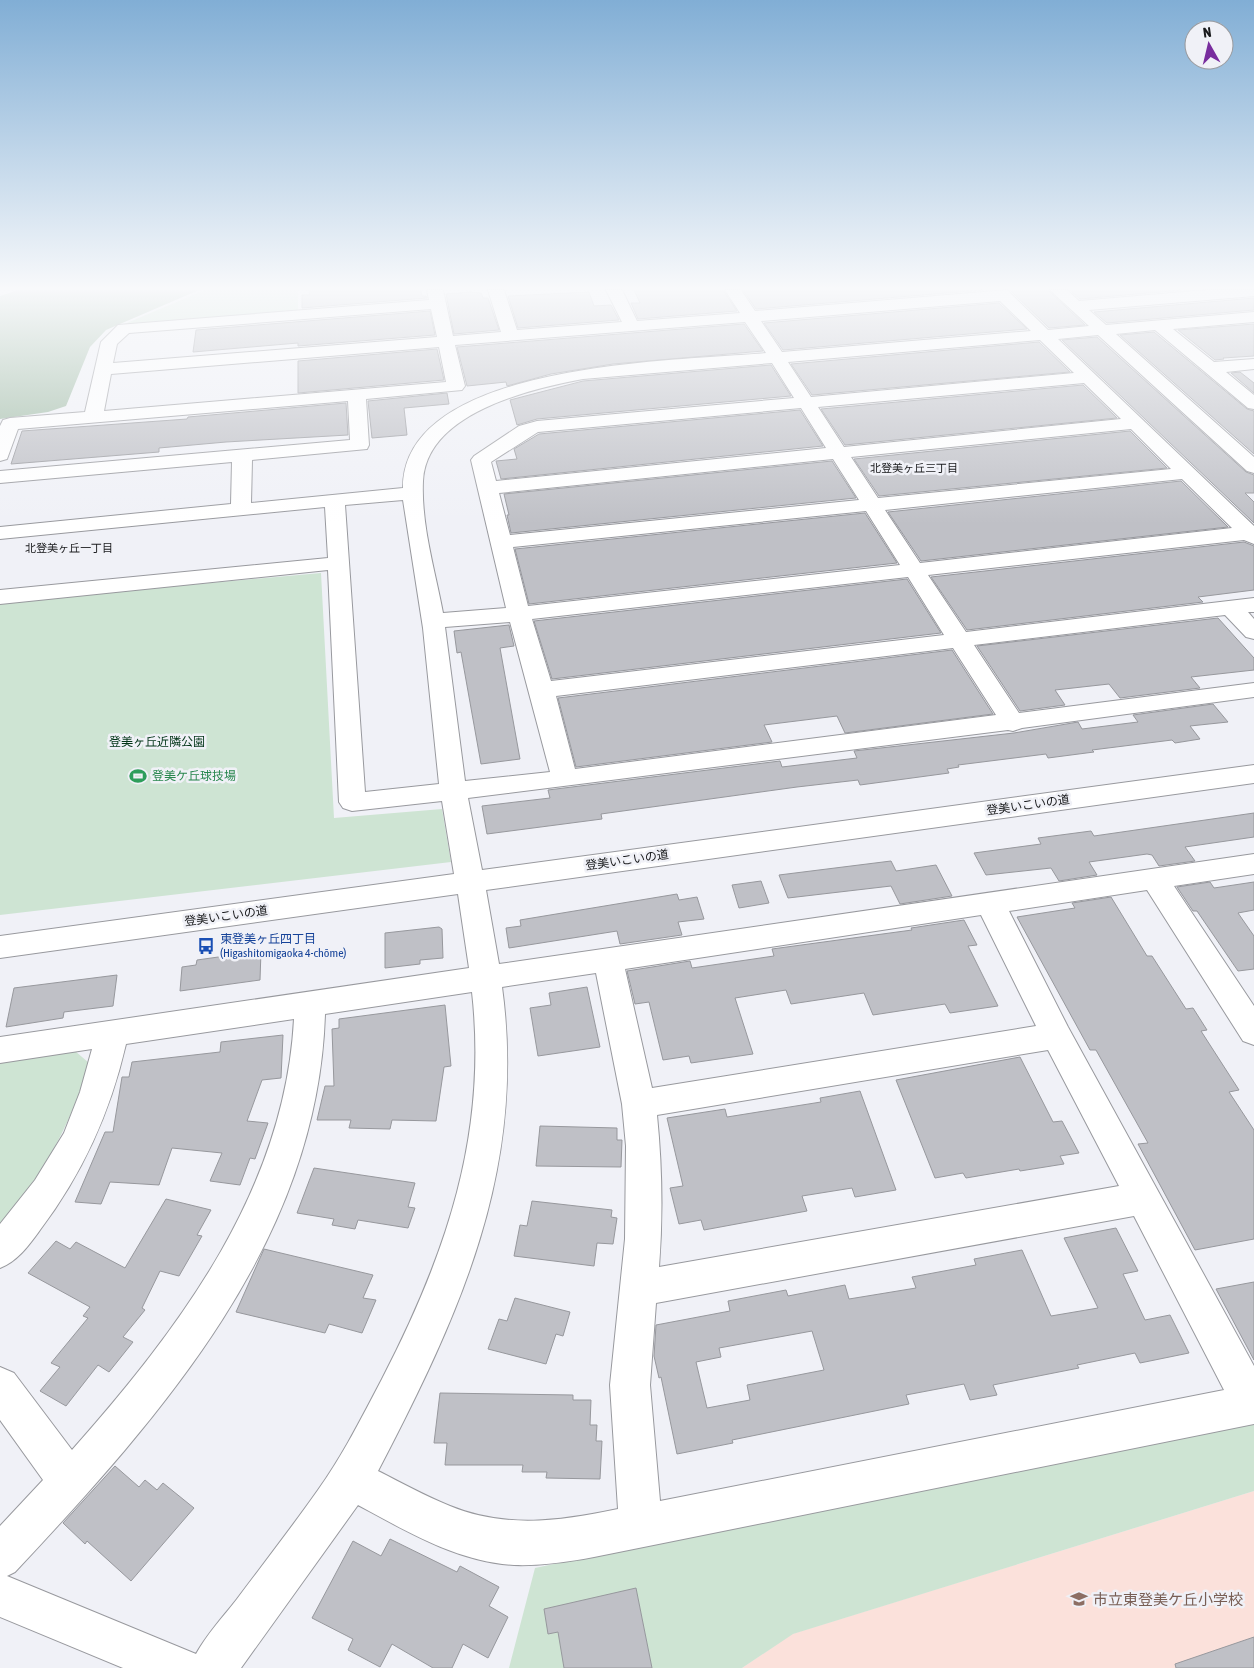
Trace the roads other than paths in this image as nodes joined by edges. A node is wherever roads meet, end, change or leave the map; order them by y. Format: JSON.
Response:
{"nodes":[{"id":1,"x":103,"y":368,"type":"edge"},
{"id":2,"x":452,"y":368,"type":"edge"},
{"id":3,"x":657,"y":368,"type":"edge"},
{"id":4,"x":783,"y":368,"type":"edge"},
{"id":5,"x":1079,"y":368,"type":"edge"},
{"id":6,"x":1144,"y":368,"type":"edge"},
{"id":7,"x":1210,"y":368,"type":"edge"},
{"id":8,"x":1088,"y":377,"type":"junction"},
{"id":9,"x":357,"y":394,"type":"junction"},
{"id":10,"x":806,"y":403,"type":"junction"},
{"id":11,"x":1254,"y":404,"type":"edge"},
{"id":12,"x":92,"y":418,"type":"junction"},
{"id":13,"x":1137,"y":423,"type":"junction"},
{"id":14,"x":838,"y":452,"type":"junction"},
{"id":15,"x":0,"y":455,"type":"edge"},
{"id":16,"x":242,"y":455,"type":"junction"},
{"id":17,"x":1254,"y":466,"type":"edge"},
{"id":18,"x":1188,"y":473,"type":"junction"},
{"id":19,"x":0,"y":477,"type":"edge"},
{"id":20,"x":489,"y":488,"type":"junction"},
{"id":21,"x":412,"y":493,"type":"junction"},
{"id":22,"x":335,"y":501,"type":"junction"},
{"id":23,"x":873,"y":506,"type":"junction"},
{"id":24,"x":241,"y":510,"type":"junction"},
{"id":25,"x":0,"y":533,"type":"edge"},
{"id":26,"x":1251,"y":536,"type":"edge"},
{"id":27,"x":502,"y":542,"type":"junction"},
{"id":28,"x":337,"y":563,"type":"junction"},
{"id":29,"x":914,"y":568,"type":"junction"},
{"id":30,"x":0,"y":597,"type":"edge"},
{"id":31,"x":1243,"y":606,"type":"edge"},
{"id":32,"x":520,"y":614,"type":"junction"},
{"id":33,"x":433,"y":621,"type":"junction"},
{"id":34,"x":1254,"y":632,"type":"edge"},
{"id":35,"x":959,"y":641,"type":"junction"},
{"id":36,"x":542,"y":690,"type":"junction"},
{"id":37,"x":1254,"y":690,"type":"edge"},
{"id":38,"x":1013,"y":723,"type":"junction"},
{"id":39,"x":1254,"y":774,"type":"edge"},
{"id":40,"x":564,"y":779,"type":"junction"},
{"id":41,"x":454,"y":793,"type":"junction"},
{"id":42,"x":1254,"y":864,"type":"edge"},
{"id":43,"x":1155,"y":880,"type":"junction"},
{"id":44,"x":472,"y":882,"type":"junction"},
{"id":45,"x":990,"y":903,"type":"junction"},
{"id":46,"x":0,"y":947,"type":"edge"},
{"id":47,"x":608,"y":960,"type":"junction"},
{"id":48,"x":488,"y":978,"type":"junction"},
{"id":49,"x":310,"y":1005,"type":"junction"},
{"id":50,"x":1249,"y":1016,"type":"edge"},
{"id":51,"x":112,"y":1034,"type":"junction"},
{"id":52,"x":1057,"y":1036,"type":"junction"},
{"id":53,"x":0,"y":1050,"type":"edge"},
{"id":54,"x":639,"y":1104,"type":"junction"},
{"id":55,"x":1144,"y":1198,"type":"junction"},
{"id":56,"x":0,"y":1251,"type":"edge"},
{"id":57,"x":638,"y":1289,"type":"junction"},
{"id":58,"x":0,"y":1387,"type":"edge"},
{"id":59,"x":1254,"y":1404,"type":"edge"},
{"id":60,"x":351,"y":1479,"type":"junction"},
{"id":61,"x":70,"y":1482,"type":"junction"},
{"id":62,"x":642,"y":1526,"type":"junction"},
{"id":63,"x":0,"y":1557,"type":"edge"},
{"id":64,"x":0,"y":1595,"type":"edge"},
{"id":65,"x":179,"y":1668,"type":"edge"},
{"id":66,"x":213,"y":1668,"type":"edge"}],
"edges":[{"from":1,"to":12,"type":"street"},
{"from":2,"to":9,"type":"street"},
{"from":3,"to":21,"type":"street"},
{"from":4,"to":10,"type":"street"},
{"from":5,"to":8,"type":"street"},
{"from":6,"to":17,"type":"street"},
{"from":7,"to":11,"type":"street"},
{"from":8,"to":10,"type":"street"},
{"from":8,"to":13,"type":"street"},
{"from":9,"to":12,"type":"street"},
{"from":9,"to":16,"type":"street"},
{"from":10,"to":14,"type":"street"},
{"from":10,"to":20,"type":"street"},
{"from":12,"to":15,"type":"street"},
{"from":13,"to":14,"type":"street"},
{"from":13,"to":18,"type":"street"},
{"from":14,"to":20,"type":"street"},
{"from":14,"to":23,"type":"street"},
{"from":16,"to":19,"type":"street"},
{"from":16,"to":24,"type":"street"},
{"from":18,"to":23,"type":"street"},
{"from":18,"to":26,"type":"street"},
{"from":20,"to":27,"type":"street"},
{"from":21,"to":22,"type":"street"},
{"from":21,"to":33,"type":"street"},
{"from":22,"to":24,"type":"street"},
{"from":22,"to":28,"type":"street"},
{"from":23,"to":27,"type":"street"},
{"from":23,"to":29,"type":"street"},
{"from":24,"to":25,"type":"street"},
{"from":26,"to":29,"type":"street"},
{"from":27,"to":32,"type":"street"},
{"from":28,"to":30,"type":"street"},
{"from":28,"to":41,"type":"street"},
{"from":29,"to":32,"type":"street"},
{"from":29,"to":35,"type":"street"},
{"from":31,"to":34,"type":"street"},
{"from":31,"to":35,"type":"street"},
{"from":32,"to":33,"type":"street"},
{"from":32,"to":36,"type":"street"},
{"from":33,"to":41,"type":"street"},
{"from":35,"to":36,"type":"street"},
{"from":35,"to":38,"type":"street"},
{"from":36,"to":40,"type":"street"},
{"from":37,"to":38,"type":"street"},
{"from":38,"to":40,"type":"street"},
{"from":39,"to":44,"type":"street","name":"登美いこいの道"},
{"from":40,"to":41,"type":"street"},
{"from":41,"to":44,"type":"street"},
{"from":42,"to":43,"type":"street"},
{"from":43,"to":45,"type":"street"},
{"from":43,"to":50,"type":"street"},
{"from":44,"to":46,"type":"street","name":"登美いこいの道"},
{"from":44,"to":48,"type":"street"},
{"from":45,"to":47,"type":"street"},
{"from":45,"to":52,"type":"street"},
{"from":47,"to":48,"type":"street"},
{"from":47,"to":54,"type":"street"},
{"from":48,"to":49,"type":"street"},
{"from":48,"to":60,"type":"street"},
{"from":49,"to":51,"type":"street"},
{"from":49,"to":61,"type":"street"},
{"from":51,"to":53,"type":"street"},
{"from":51,"to":56,"type":"street"},
{"from":52,"to":54,"type":"street"},
{"from":52,"to":55,"type":"street"},
{"from":54,"to":57,"type":"street"},
{"from":55,"to":57,"type":"street"},
{"from":55,"to":59,"type":"street"},
{"from":57,"to":62,"type":"street"},
{"from":58,"to":61,"type":"street"},
{"from":59,"to":62,"type":"street"},
{"from":60,"to":62,"type":"street"},
{"from":60,"to":66,"type":"street"},
{"from":61,"to":63,"type":"street"},
{"from":64,"to":65,"type":"street"}]}
